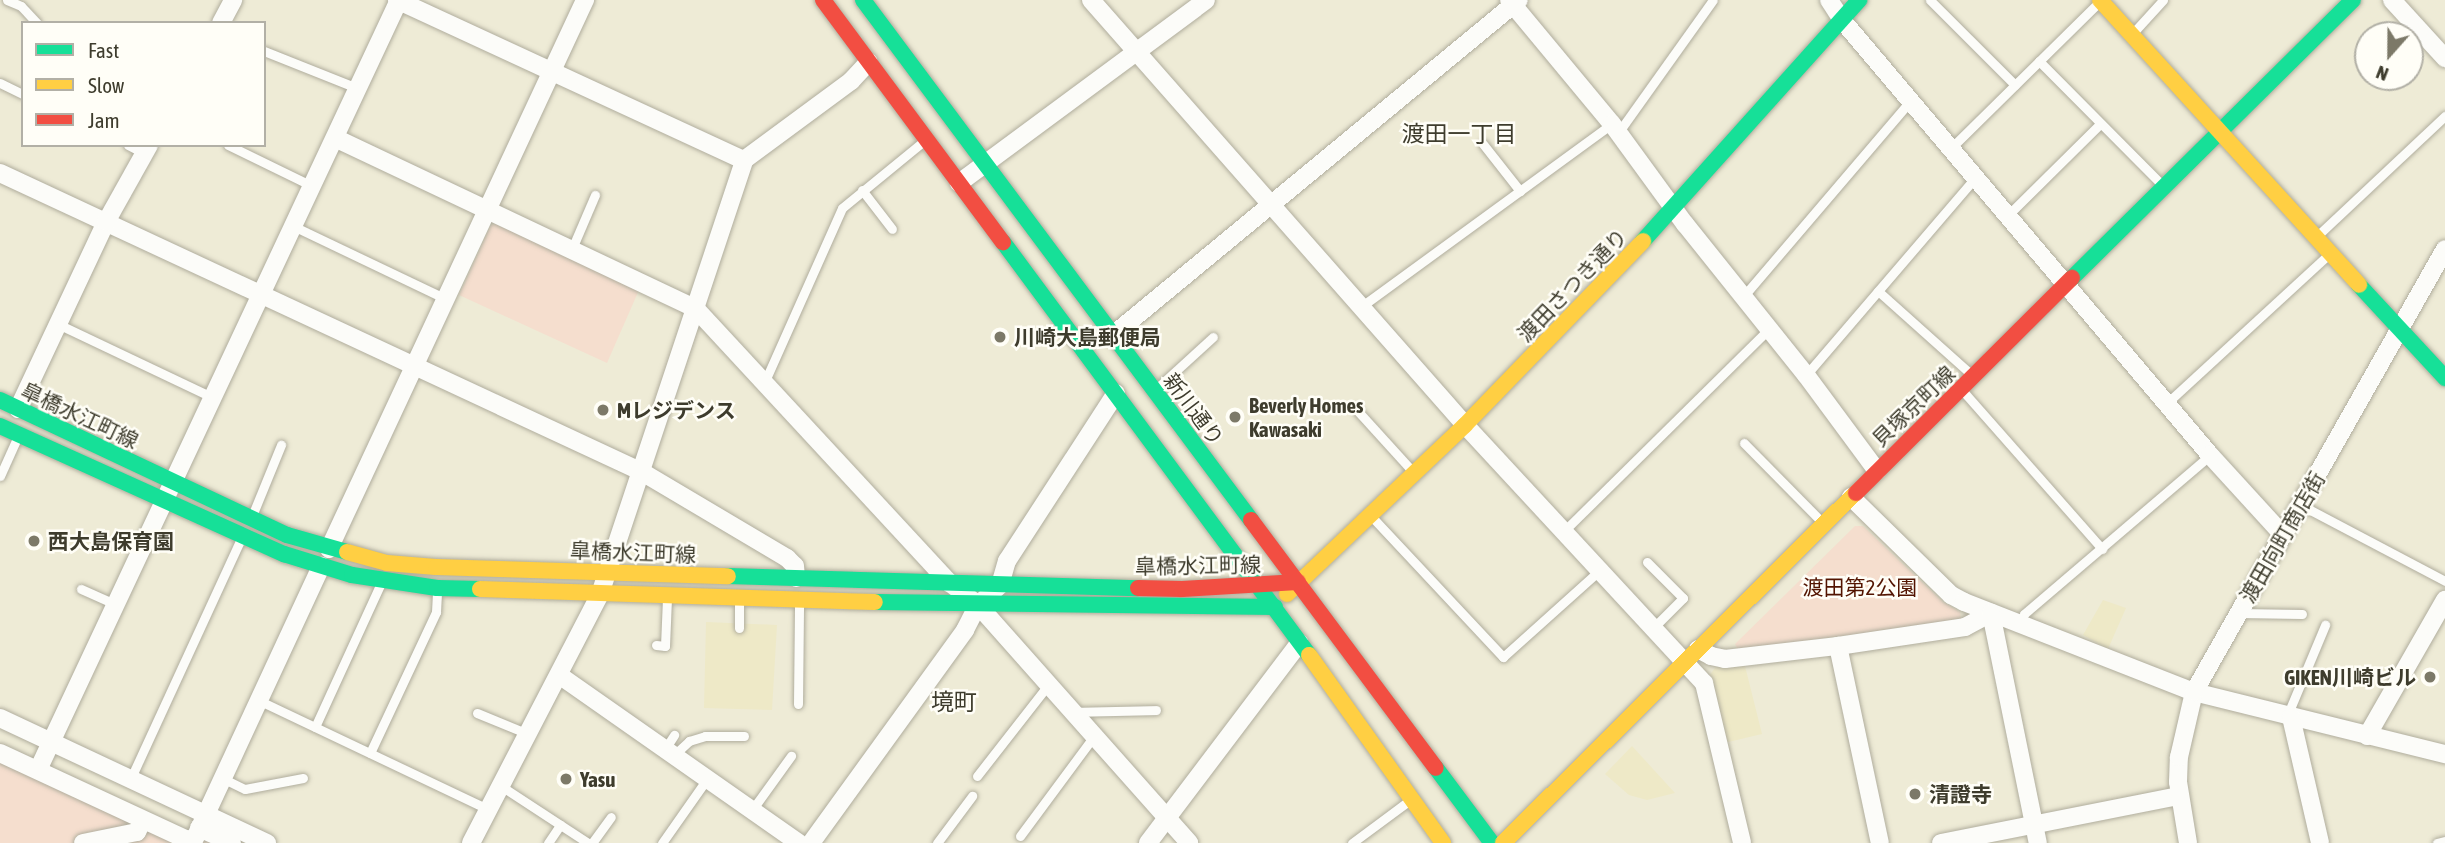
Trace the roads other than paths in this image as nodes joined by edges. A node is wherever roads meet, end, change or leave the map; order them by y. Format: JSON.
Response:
{"nodes":[{"id":1,"x":7,"y":0,"type":"edge"},
{"id":2,"x":233,"y":0,"type":"edge"},
{"id":3,"x":398,"y":0,"type":"edge"},
{"id":4,"x":585,"y":0,"type":"edge"},
{"id":5,"x":850,"y":0,"type":"edge"},
{"id":6,"x":863,"y":0,"type":"edge"},
{"id":7,"x":1091,"y":0,"type":"edge"},
{"id":8,"x":1206,"y":0,"type":"edge"},
{"id":9,"x":1713,"y":0,"type":"edge"},
{"id":10,"x":1829,"y":0,"type":"edge"},
{"id":11,"x":1858,"y":0,"type":"edge"},
{"id":12,"x":1930,"y":0,"type":"edge"},
{"id":13,"x":2100,"y":0,"type":"edge"},
{"id":14,"x":2163,"y":0,"type":"edge"},
{"id":15,"x":2353,"y":0,"type":"edge"},
{"id":16,"x":2392,"y":0,"type":"edge"},
{"id":17,"x":1514,"y":2,"type":"edge"},
{"id":18,"x":828,"y":6,"type":"edge"},
{"id":19,"x":1842,"y":20,"type":"junction"},
{"id":20,"x":35,"y":21,"type":"edge"},
{"id":21,"x":222,"y":21,"type":"edge"},
{"id":22,"x":2131,"y":35,"type":"junction"},
{"id":23,"x":894,"y":42,"type":"junction"},
{"id":24,"x":1136,"y":51,"type":"junction"},
{"id":25,"x":266,"y":52,"type":"edge"},
{"id":26,"x":2445,"y":58,"type":"edge"},
{"id":27,"x":2039,"y":61,"type":"junction"},
{"id":28,"x":869,"y":62,"type":"junction"},
{"id":29,"x":553,"y":69,"type":"junction"},
{"id":30,"x":0,"y":83,"type":"edge"},
{"id":31,"x":2015,"y":85,"type":"junction"},
{"id":32,"x":357,"y":88,"type":"junction"},
{"id":33,"x":21,"y":93,"type":"edge"},
{"id":34,"x":1910,"y":100,"type":"junction"},
{"id":35,"x":2445,"y":116,"type":"edge"},
{"id":36,"x":2101,"y":124,"type":"junction"},
{"id":37,"x":1615,"y":128,"type":"junction"},
{"id":38,"x":2218,"y":133,"type":"junction"},
{"id":39,"x":335,"y":138,"type":"junction"},
{"id":40,"x":927,"y":139,"type":"junction"},
{"id":41,"x":1483,"y":144,"type":"dead end"},
{"id":42,"x":232,"y":147,"type":"edge"},
{"id":43,"x":140,"y":148,"type":"edge"},
{"id":44,"x":1951,"y":148,"type":"junction"},
{"id":45,"x":744,"y":160,"type":"junction"},
{"id":46,"x":985,"y":164,"type":"junction"},
{"id":47,"x":0,"y":173,"type":"edge"},
{"id":48,"x":1975,"y":178,"type":"junction"},
{"id":49,"x":959,"y":183,"type":"junction"},
{"id":50,"x":312,"y":186,"type":"junction"},
{"id":51,"x":2164,"y":188,"type":"junction"},
{"id":52,"x":862,"y":190,"type":"junction"},
{"id":53,"x":1520,"y":191,"type":"junction"},
{"id":54,"x":595,"y":195,"type":"dead end"},
{"id":55,"x":1273,"y":204,"type":"junction"},
{"id":56,"x":1674,"y":209,"type":"junction"},
{"id":57,"x":488,"y":211,"type":"junction"},
{"id":58,"x":2008,"y":215,"type":"junction"},
{"id":59,"x":106,"y":222,"type":"junction"},
{"id":60,"x":292,"y":226,"type":"junction"},
{"id":61,"x":892,"y":229,"type":"dead end"},
{"id":62,"x":2315,"y":237,"type":"junction"},
{"id":63,"x":2445,"y":249,"type":"edge"},
{"id":64,"x":571,"y":251,"type":"junction"},
{"id":65,"x":2331,"y":253,"type":"junction"},
{"id":66,"x":2067,"y":285,"type":"junction"},
{"id":67,"x":1878,"y":291,"type":"junction"},
{"id":68,"x":261,"y":294,"type":"junction"},
{"id":69,"x":1742,"y":298,"type":"junction"},
{"id":70,"x":446,"y":299,"type":"junction"},
{"id":71,"x":1362,"y":306,"type":"junction"},
{"id":72,"x":696,"y":309,"type":"junction"},
{"id":73,"x":58,"y":324,"type":"junction"},
{"id":74,"x":2401,"y":328,"type":"junction"},
{"id":75,"x":1768,"y":330,"type":"junction"},
{"id":76,"x":1113,"y":335,"type":"junction"},
{"id":77,"x":1213,"y":337,"type":"dead end"},
{"id":78,"x":1088,"y":356,"type":"junction"},
{"id":79,"x":414,"y":366,"type":"junction"},
{"id":80,"x":1143,"y":375,"type":"junction"},
{"id":81,"x":1806,"y":375,"type":"junction"},
{"id":82,"x":1974,"y":376,"type":"junction"},
{"id":83,"x":2445,"y":377,"type":"edge"},
{"id":84,"x":765,"y":381,"type":"junction"},
{"id":85,"x":1961,"y":389,"type":"junction"},
{"id":86,"x":1155,"y":390,"type":"junction"},
{"id":87,"x":1116,"y":393,"type":"junction"},
{"id":88,"x":212,"y":397,"type":"junction"},
{"id":89,"x":0,"y":400,"type":"edge"},
{"id":90,"x":2167,"y":403,"type":"junction"},
{"id":91,"x":18,"y":409,"type":"junction"},
{"id":92,"x":1356,"y":409,"type":"dead end"},
{"id":93,"x":1465,"y":425,"type":"junction"},
{"id":94,"x":0,"y":426,"type":"edge"},
{"id":95,"x":18,"y":435,"type":"junction"},
{"id":96,"x":1744,"y":443,"type":"dead end"},
{"id":97,"x":281,"y":446,"type":"dead end"},
{"id":98,"x":2210,"y":455,"type":"junction"},
{"id":99,"x":1877,"y":471,"type":"junction"},
{"id":100,"x":642,"y":472,"type":"junction"},
{"id":101,"x":1414,"y":473,"type":"junction"},
{"id":102,"x":0,"y":476,"type":"edge"},
{"id":103,"x":173,"y":482,"type":"junction"},
{"id":104,"x":1850,"y":497,"type":"junction"},
{"id":105,"x":164,"y":501,"type":"junction"},
{"id":106,"x":2301,"y":505,"type":"junction"},
{"id":107,"x":1369,"y":514,"type":"junction"},
{"id":108,"x":251,"y":518,"type":"junction"},
{"id":109,"x":1824,"y":524,"type":"junction"},
{"id":110,"x":1564,"y":531,"type":"junction"},
{"id":111,"x":2283,"y":535,"type":"junction"},
{"id":112,"x":242,"y":537,"type":"junction"},
{"id":113,"x":329,"y":549,"type":"junction"},
{"id":114,"x":2102,"y":549,"type":"junction"},
{"id":115,"x":1647,"y":562,"type":"dead end"},
{"id":116,"x":321,"y":566,"type":"junction"},
{"id":117,"x":1601,"y":569,"type":"junction"},
{"id":118,"x":608,"y":572,"type":"junction"},
{"id":119,"x":796,"y":578,"type":"junction"},
{"id":120,"x":382,"y":580,"type":"junction"},
{"id":121,"x":2445,"y":581,"type":"edge"},
{"id":122,"x":1297,"y":582,"type":"junction"},
{"id":123,"x":950,"y":583,"type":"junction"},
{"id":124,"x":1000,"y":585,"type":"junction"},
{"id":125,"x":1257,"y":585,"type":"junction"},
{"id":126,"x":437,"y":588,"type":"junction"},
{"id":127,"x":81,"y":589,"type":"dead end"},
{"id":128,"x":600,"y":594,"type":"junction"},
{"id":129,"x":667,"y":596,"type":"junction"},
{"id":130,"x":739,"y":598,"type":"junction"},
{"id":131,"x":799,"y":600,"type":"junction"},
{"id":132,"x":2445,"y":600,"type":"edge"},
{"id":133,"x":115,"y":604,"type":"junction"},
{"id":134,"x":978,"y":605,"type":"junction"},
{"id":135,"x":1275,"y":607,"type":"junction"},
{"id":136,"x":1991,"y":613,"type":"junction"},
{"id":137,"x":2238,"y":613,"type":"junction"},
{"id":138,"x":2302,"y":614,"type":"dead end"},
{"id":139,"x":2019,"y":624,"type":"junction"},
{"id":140,"x":2325,"y":625,"type":"dead end"},
{"id":141,"x":1654,"y":627,"type":"junction"},
{"id":142,"x":739,"y":628,"type":"dead end"},
{"id":143,"x":1299,"y":643,"type":"junction"},
{"id":144,"x":656,"y":645,"type":"dead end"},
{"id":145,"x":1838,"y":646,"type":"junction"},
{"id":146,"x":1692,"y":656,"type":"junction"},
{"id":147,"x":559,"y":675,"type":"junction"},
{"id":148,"x":1049,"y":684,"type":"junction"},
{"id":149,"x":2194,"y":692,"type":"junction"},
{"id":150,"x":258,"y":700,"type":"junction"},
{"id":151,"x":798,"y":704,"type":"dead end"},
{"id":152,"x":1156,"y":710,"type":"dead end"},
{"id":153,"x":1073,"y":712,"type":"junction"},
{"id":154,"x":477,"y":713,"type":"dead end"},
{"id":155,"x":2289,"y":717,"type":"junction"},
{"id":156,"x":0,"y":718,"type":"edge"},
{"id":157,"x":315,"y":727,"type":"junction"},
{"id":158,"x":532,"y":733,"type":"junction"},
{"id":159,"x":744,"y":736,"type":"dead end"},
{"id":160,"x":1094,"y":736,"type":"junction"},
{"id":161,"x":2367,"y":736,"type":"junction"},
{"id":162,"x":50,"y":741,"type":"junction"},
{"id":163,"x":671,"y":746,"type":"junction"},
{"id":164,"x":370,"y":753,"type":"junction"},
{"id":165,"x":2445,"y":754,"type":"edge"},
{"id":166,"x":791,"y":756,"type":"dead end"},
{"id":167,"x":4,"y":759,"type":"edge"},
{"id":168,"x":38,"y":770,"type":"junction"},
{"id":169,"x":977,"y":776,"type":"dead end"},
{"id":170,"x":222,"y":778,"type":"junction"},
{"id":171,"x":303,"y":778,"type":"dead end"},
{"id":172,"x":707,"y":779,"type":"junction"},
{"id":173,"x":130,"y":780,"type":"junction"},
{"id":174,"x":501,"y":786,"type":"junction"},
{"id":175,"x":1427,"y":788,"type":"junction"},
{"id":176,"x":972,"y":796,"type":"dead end"},
{"id":177,"x":2178,"y":796,"type":"junction"},
{"id":178,"x":488,"y":809,"type":"junction"},
{"id":179,"x":752,"y":810,"type":"junction"},
{"id":180,"x":611,"y":817,"type":"dead end"},
{"id":181,"x":1167,"y":818,"type":"junction"},
{"id":182,"x":143,"y":820,"type":"junction"},
{"id":183,"x":2034,"y":824,"type":"junction"},
{"id":184,"x":560,"y":825,"type":"junction"},
{"id":185,"x":195,"y":831,"type":"edge"},
{"id":186,"x":1020,"y":836,"type":"dead end"},
{"id":187,"x":2445,"y":841,"type":"edge"},
{"id":188,"x":83,"y":843,"type":"edge"},
{"id":189,"x":232,"y":843,"type":"edge"},
{"id":190,"x":267,"y":843,"type":"edge"},
{"id":191,"x":471,"y":843,"type":"edge"},
{"id":192,"x":548,"y":843,"type":"edge"},
{"id":193,"x":590,"y":843,"type":"edge"},
{"id":194,"x":662,"y":843,"type":"edge"},
{"id":195,"x":799,"y":843,"type":"edge"},
{"id":196,"x":811,"y":843,"type":"edge"},
{"id":197,"x":937,"y":843,"type":"edge"},
{"id":198,"x":1148,"y":843,"type":"edge"},
{"id":199,"x":1189,"y":843,"type":"edge"},
{"id":200,"x":1352,"y":843,"type":"edge"},
{"id":201,"x":1443,"y":843,"type":"edge"},
{"id":202,"x":1492,"y":843,"type":"edge"},
{"id":203,"x":1503,"y":843,"type":"edge"},
{"id":204,"x":1742,"y":843,"type":"edge"},
{"id":205,"x":1880,"y":843,"type":"edge"},
{"id":206,"x":1941,"y":843,"type":"edge"},
{"id":207,"x":2038,"y":843,"type":"edge"},
{"id":208,"x":2188,"y":843,"type":"edge"},
{"id":209,"x":2320,"y":843,"type":"edge"},
{"id":210,"x":2437,"y":843,"type":"edge"}],
"edges":[{"from":1,"to":20,"type":"lane"},
{"from":2,"to":21,"type":"street"},
{"from":3,"to":29,"type":"street"},
{"from":3,"to":32,"type":"street"},
{"from":4,"to":29,"type":"street"},
{"from":5,"to":18,"type":"street"},
{"from":6,"to":23,"type":"street","name":"新川通り"},
{"from":7,"to":24,"type":"street"},
{"from":8,"to":24,"type":"street"},
{"from":9,"to":37,"type":"lane"},
{"from":10,"to":19,"type":"street"},
{"from":11,"to":19,"type":"street","name":"渡田さつき通り"},
{"from":12,"to":31,"type":"lane"},
{"from":13,"to":22,"type":"street"},
{"from":13,"to":27,"type":"lane"},
{"from":14,"to":22,"type":"lane"},
{"from":15,"to":38,"type":"street","name":"貝塚京町線"},
{"from":16,"to":26,"type":"street"},
{"from":17,"to":37,"type":"street"},
{"from":17,"to":55,"type":"street"},
{"from":18,"to":28,"type":"street","name":"新川通り"},
{"from":19,"to":34,"type":"street"},
{"from":19,"to":56,"type":"street","name":"渡田さつき通り"},
{"from":22,"to":38,"type":"street"},
{"from":23,"to":28,"type":"street"},
{"from":23,"to":46,"type":"street","name":"新川通り"},
{"from":24,"to":46,"type":"street"},
{"from":24,"to":55,"type":"street"},
{"from":25,"to":32,"type":"lane"},
{"from":27,"to":31,"type":"lane"},
{"from":27,"to":36,"type":"lane"},
{"from":28,"to":40,"type":"street","name":"新川通り"},
{"from":28,"to":45,"type":"street"},
{"from":29,"to":45,"type":"street"},
{"from":29,"to":57,"type":"street"},
{"from":30,"to":33,"type":"lane"},
{"from":31,"to":44,"type":"lane"},
{"from":32,"to":39,"type":"street"},
{"from":34,"to":44,"type":"street"},
{"from":34,"to":69,"type":"lane"},
{"from":35,"to":62,"type":"lane"},
{"from":36,"to":51,"type":"lane"},
{"from":36,"to":58,"type":"lane"},
{"from":37,"to":53,"type":"lane"},
{"from":37,"to":56,"type":"street"},
{"from":38,"to":51,"type":"street","name":"貝塚京町線"},
{"from":38,"to":62,"type":"street"},
{"from":39,"to":50,"type":"street"},
{"from":39,"to":57,"type":"street"},
{"from":40,"to":49,"type":"street","name":"新川通り"},
{"from":40,"to":52,"type":"lane"},
{"from":41,"to":53,"type":"lane"},
{"from":42,"to":50,"type":"lane"},
{"from":43,"to":59,"type":"street"},
{"from":44,"to":48,"type":"street"},
{"from":45,"to":72,"type":"street"},
{"from":46,"to":49,"type":"street"},
{"from":46,"to":76,"type":"street","name":"新川通り"},
{"from":47,"to":59,"type":"street"},
{"from":48,"to":58,"type":"street"},
{"from":48,"to":67,"type":"lane"},
{"from":49,"to":78,"type":"street","name":"新川通り"},
{"from":50,"to":60,"type":"street"},
{"from":51,"to":66,"type":"street","name":"貝塚京町線"},
{"from":52,"to":61,"type":"lane"},
{"from":52,"to":84,"type":"lane"},
{"from":53,"to":71,"type":"lane"},
{"from":54,"to":64,"type":"lane"},
{"from":55,"to":71,"type":"street"},
{"from":55,"to":76,"type":"street"},
{"from":56,"to":69,"type":"street"},
{"from":56,"to":93,"type":"street","name":"渡田さつき通り"},
{"from":57,"to":64,"type":"street"},
{"from":57,"to":70,"type":"street"},
{"from":58,"to":66,"type":"street"},
{"from":59,"to":68,"type":"street"},
{"from":59,"to":73,"type":"street"},
{"from":60,"to":68,"type":"street"},
{"from":60,"to":70,"type":"lane"},
{"from":62,"to":65,"type":"street"},
{"from":63,"to":74,"type":"street","name":"渡田向町商店街"},
{"from":64,"to":72,"type":"street"},
{"from":65,"to":74,"type":"street"},
{"from":65,"to":90,"type":"lane"},
{"from":66,"to":82,"type":"street","name":"貝塚京町線"},
{"from":66,"to":90,"type":"street"},
{"from":67,"to":81,"type":"lane"},
{"from":67,"to":82,"type":"lane"},
{"from":68,"to":79,"type":"street"},
{"from":68,"to":88,"type":"street"},
{"from":69,"to":75,"type":"street"},
{"from":70,"to":79,"type":"street"},
{"from":71,"to":93,"type":"street"},
{"from":72,"to":84,"type":"street"},
{"from":72,"to":100,"type":"street"},
{"from":73,"to":88,"type":"lane"},
{"from":73,"to":91,"type":"street"},
{"from":74,"to":83,"type":"street"},
{"from":74,"to":106,"type":"street","name":"渡田向町商店街"},
{"from":75,"to":81,"type":"street"},
{"from":75,"to":110,"type":"lane"},
{"from":76,"to":78,"type":"street"},
{"from":76,"to":80,"type":"street","name":"新川通り"},
{"from":77,"to":86,"type":"lane"},
{"from":78,"to":87,"type":"street","name":"新川通り"},
{"from":79,"to":100,"type":"street"},
{"from":79,"to":113,"type":"street"},
{"from":80,"to":86,"type":"street","name":"新川通り"},
{"from":80,"to":87,"type":"street"},
{"from":81,"to":99,"type":"street"},
{"from":82,"to":85,"type":"street","name":"貝塚京町線"},
{"from":84,"to":123,"type":"street"},
{"from":85,"to":99,"type":"street","name":"貝塚京町線"},
{"from":85,"to":114,"type":"lane"},
{"from":86,"to":122,"type":"street","name":"新川通り"},
{"from":87,"to":124,"type":"street"},
{"from":87,"to":125,"type":"street","name":"新川通り"},
{"from":88,"to":103,"type":"street"},
{"from":89,"to":91,"type":"street","name":"皐橋水江町線"},
{"from":90,"to":98,"type":"street"},
{"from":91,"to":103,"type":"street","name":"皐橋水江町線"},
{"from":92,"to":101,"type":"lane"},
{"from":93,"to":101,"type":"street","name":"渡田さつき通り"},
{"from":93,"to":110,"type":"street"},
{"from":94,"to":95,"type":"street","name":"皐橋水江町線"},
{"from":95,"to":102,"type":"lane"},
{"from":95,"to":105,"type":"street","name":"皐橋水江町線"},
{"from":96,"to":109,"type":"lane"},
{"from":97,"to":108,"type":"lane"},
{"from":98,"to":111,"type":"street"},
{"from":98,"to":114,"type":"lane"},
{"from":99,"to":104,"type":"street","name":"貝塚京町線"},
{"from":100,"to":118,"type":"street"},
{"from":100,"to":119,"type":"street"},
{"from":101,"to":107,"type":"street","name":"渡田さつき通り"},
{"from":103,"to":105,"type":"street"},
{"from":103,"to":108,"type":"street","name":"皐橋水江町線"},
{"from":104,"to":109,"type":"street","name":"貝塚京町線"},
{"from":104,"to":136,"type":"street"},
{"from":105,"to":112,"type":"street","name":"皐橋水江町線"},
{"from":105,"to":133,"type":"street"},
{"from":106,"to":111,"type":"street","name":"渡田向町商店街"},
{"from":106,"to":121,"type":"lane"},
{"from":107,"to":117,"type":"lane"},
{"from":107,"to":122,"type":"street","name":"渡田さつき通り"},
{"from":108,"to":113,"type":"street","name":"皐橋水江町線"},
{"from":109,"to":146,"type":"street","name":"貝塚京町線"},
{"from":110,"to":117,"type":"street"},
{"from":111,"to":137,"type":"street","name":"渡田向町商店街"},
{"from":112,"to":116,"type":"street","name":"皐橋水江町線"},
{"from":112,"to":173,"type":"lane"},
{"from":113,"to":118,"type":"street","name":"皐橋水江町線"},
{"from":114,"to":139,"type":"lane"},
{"from":115,"to":141,"type":"lane"},
{"from":116,"to":120,"type":"street","name":"皐橋水江町線"},
{"from":116,"to":150,"type":"street"},
{"from":117,"to":141,"type":"street"},
{"from":118,"to":119,"type":"street","name":"皐橋水江町線"},
{"from":118,"to":128,"type":"street"},
{"from":119,"to":123,"type":"street","name":"皐橋水江町線"},
{"from":120,"to":126,"type":"street","name":"皐橋水江町線"},
{"from":120,"to":157,"type":"lane"},
{"from":122,"to":125,"type":"street","name":"皐橋水江町線"},
{"from":122,"to":135,"type":"street","name":"渡田さつき通り"},
{"from":122,"to":175,"type":"street","name":"新川通り"},
{"from":123,"to":124,"type":"street","name":"皐橋水江町線"},
{"from":123,"to":134,"type":"street"},
{"from":124,"to":125,"type":"street","name":"皐橋水江町線"},
{"from":124,"to":134,"type":"street"},
{"from":125,"to":135,"type":"street","name":"新川通り"},
{"from":126,"to":128,"type":"street","name":"皐橋水江町線"},
{"from":126,"to":164,"type":"lane"},
{"from":127,"to":133,"type":"lane"},
{"from":128,"to":129,"type":"street","name":"皐橋水江町線"},
{"from":128,"to":147,"type":"street"},
{"from":129,"to":130,"type":"street","name":"皐橋水江町線"},
{"from":129,"to":144,"type":"lane"},
{"from":130,"to":131,"type":"street","name":"皐橋水江町線"},
{"from":130,"to":142,"type":"lane"},
{"from":131,"to":134,"type":"street","name":"皐橋水江町線"},
{"from":131,"to":151,"type":"lane"},
{"from":132,"to":161,"type":"street"},
{"from":133,"to":162,"type":"street"},
{"from":134,"to":135,"type":"street","name":"皐橋水江町線"},
{"from":134,"to":148,"type":"street"},
{"from":134,"to":196,"type":"street"},
{"from":135,"to":143,"type":"street","name":"新川通り"},
{"from":136,"to":139,"type":"street"},
{"from":136,"to":145,"type":"street"},
{"from":136,"to":183,"type":"street"},
{"from":137,"to":138,"type":"lane"},
{"from":137,"to":149,"type":"street","name":"渡田向町商店街"},
{"from":139,"to":149,"type":"street"},
{"from":140,"to":155,"type":"lane"},
{"from":141,"to":146,"type":"street"},
{"from":143,"to":175,"type":"street","name":"新川通り"},
{"from":143,"to":181,"type":"street"},
{"from":145,"to":146,"type":"street"},
{"from":145,"to":205,"type":"street"},
{"from":146,"to":203,"type":"street","name":"貝塚京町線"},
{"from":146,"to":204,"type":"street"},
{"from":147,"to":158,"type":"street"},
{"from":147,"to":163,"type":"street"},
{"from":148,"to":153,"type":"street"},
{"from":148,"to":169,"type":"lane"},
{"from":149,"to":155,"type":"street"},
{"from":149,"to":177,"type":"street","name":"渡田向町商店街"},
{"from":150,"to":157,"type":"lane"},
{"from":150,"to":170,"type":"street"},
{"from":152,"to":153,"type":"lane"},
{"from":153,"to":160,"type":"street"},
{"from":154,"to":158,"type":"lane"},
{"from":155,"to":161,"type":"street"},
{"from":155,"to":209,"type":"street"},
{"from":156,"to":162,"type":"street"},
{"from":157,"to":164,"type":"lane"},
{"from":158,"to":174,"type":"street"},
{"from":159,"to":163,"type":"lane"},
{"from":160,"to":181,"type":"street"},
{"from":160,"to":186,"type":"lane"},
{"from":161,"to":165,"type":"street"},
{"from":162,"to":168,"type":"street"},
{"from":162,"to":173,"type":"street"},
{"from":163,"to":172,"type":"street"},
{"from":164,"to":178,"type":"lane"},
{"from":166,"to":179,"type":"lane"},
{"from":167,"to":168,"type":"street"},
{"from":168,"to":182,"type":"street"},
{"from":170,"to":171,"type":"lane"},
{"from":170,"to":185,"type":"street"},
{"from":172,"to":179,"type":"street"},
{"from":172,"to":194,"type":"lane"},
{"from":173,"to":185,"type":"street"},
{"from":174,"to":178,"type":"street"},
{"from":174,"to":184,"type":"lane"},
{"from":175,"to":200,"type":"lane"},
{"from":175,"to":201,"type":"street","name":"新川通り"},
{"from":175,"to":202,"type":"street","name":"新川通り"},
{"from":176,"to":197,"type":"lane"},
{"from":177,"to":183,"type":"street"},
{"from":177,"to":208,"type":"street","name":"渡田向町商店街"},
{"from":178,"to":191,"type":"street"},
{"from":179,"to":195,"type":"street"},
{"from":180,"to":193,"type":"lane"},
{"from":181,"to":198,"type":"street"},
{"from":181,"to":199,"type":"street"},
{"from":182,"to":185,"type":"street"},
{"from":182,"to":188,"type":"street"},
{"from":183,"to":206,"type":"street"},
{"from":183,"to":207,"type":"street"},
{"from":184,"to":192,"type":"lane"},
{"from":184,"to":193,"type":"lane"},
{"from":185,"to":189,"type":"street"},
{"from":185,"to":190,"type":"street"},
{"from":187,"to":210,"type":"lane"}]}
